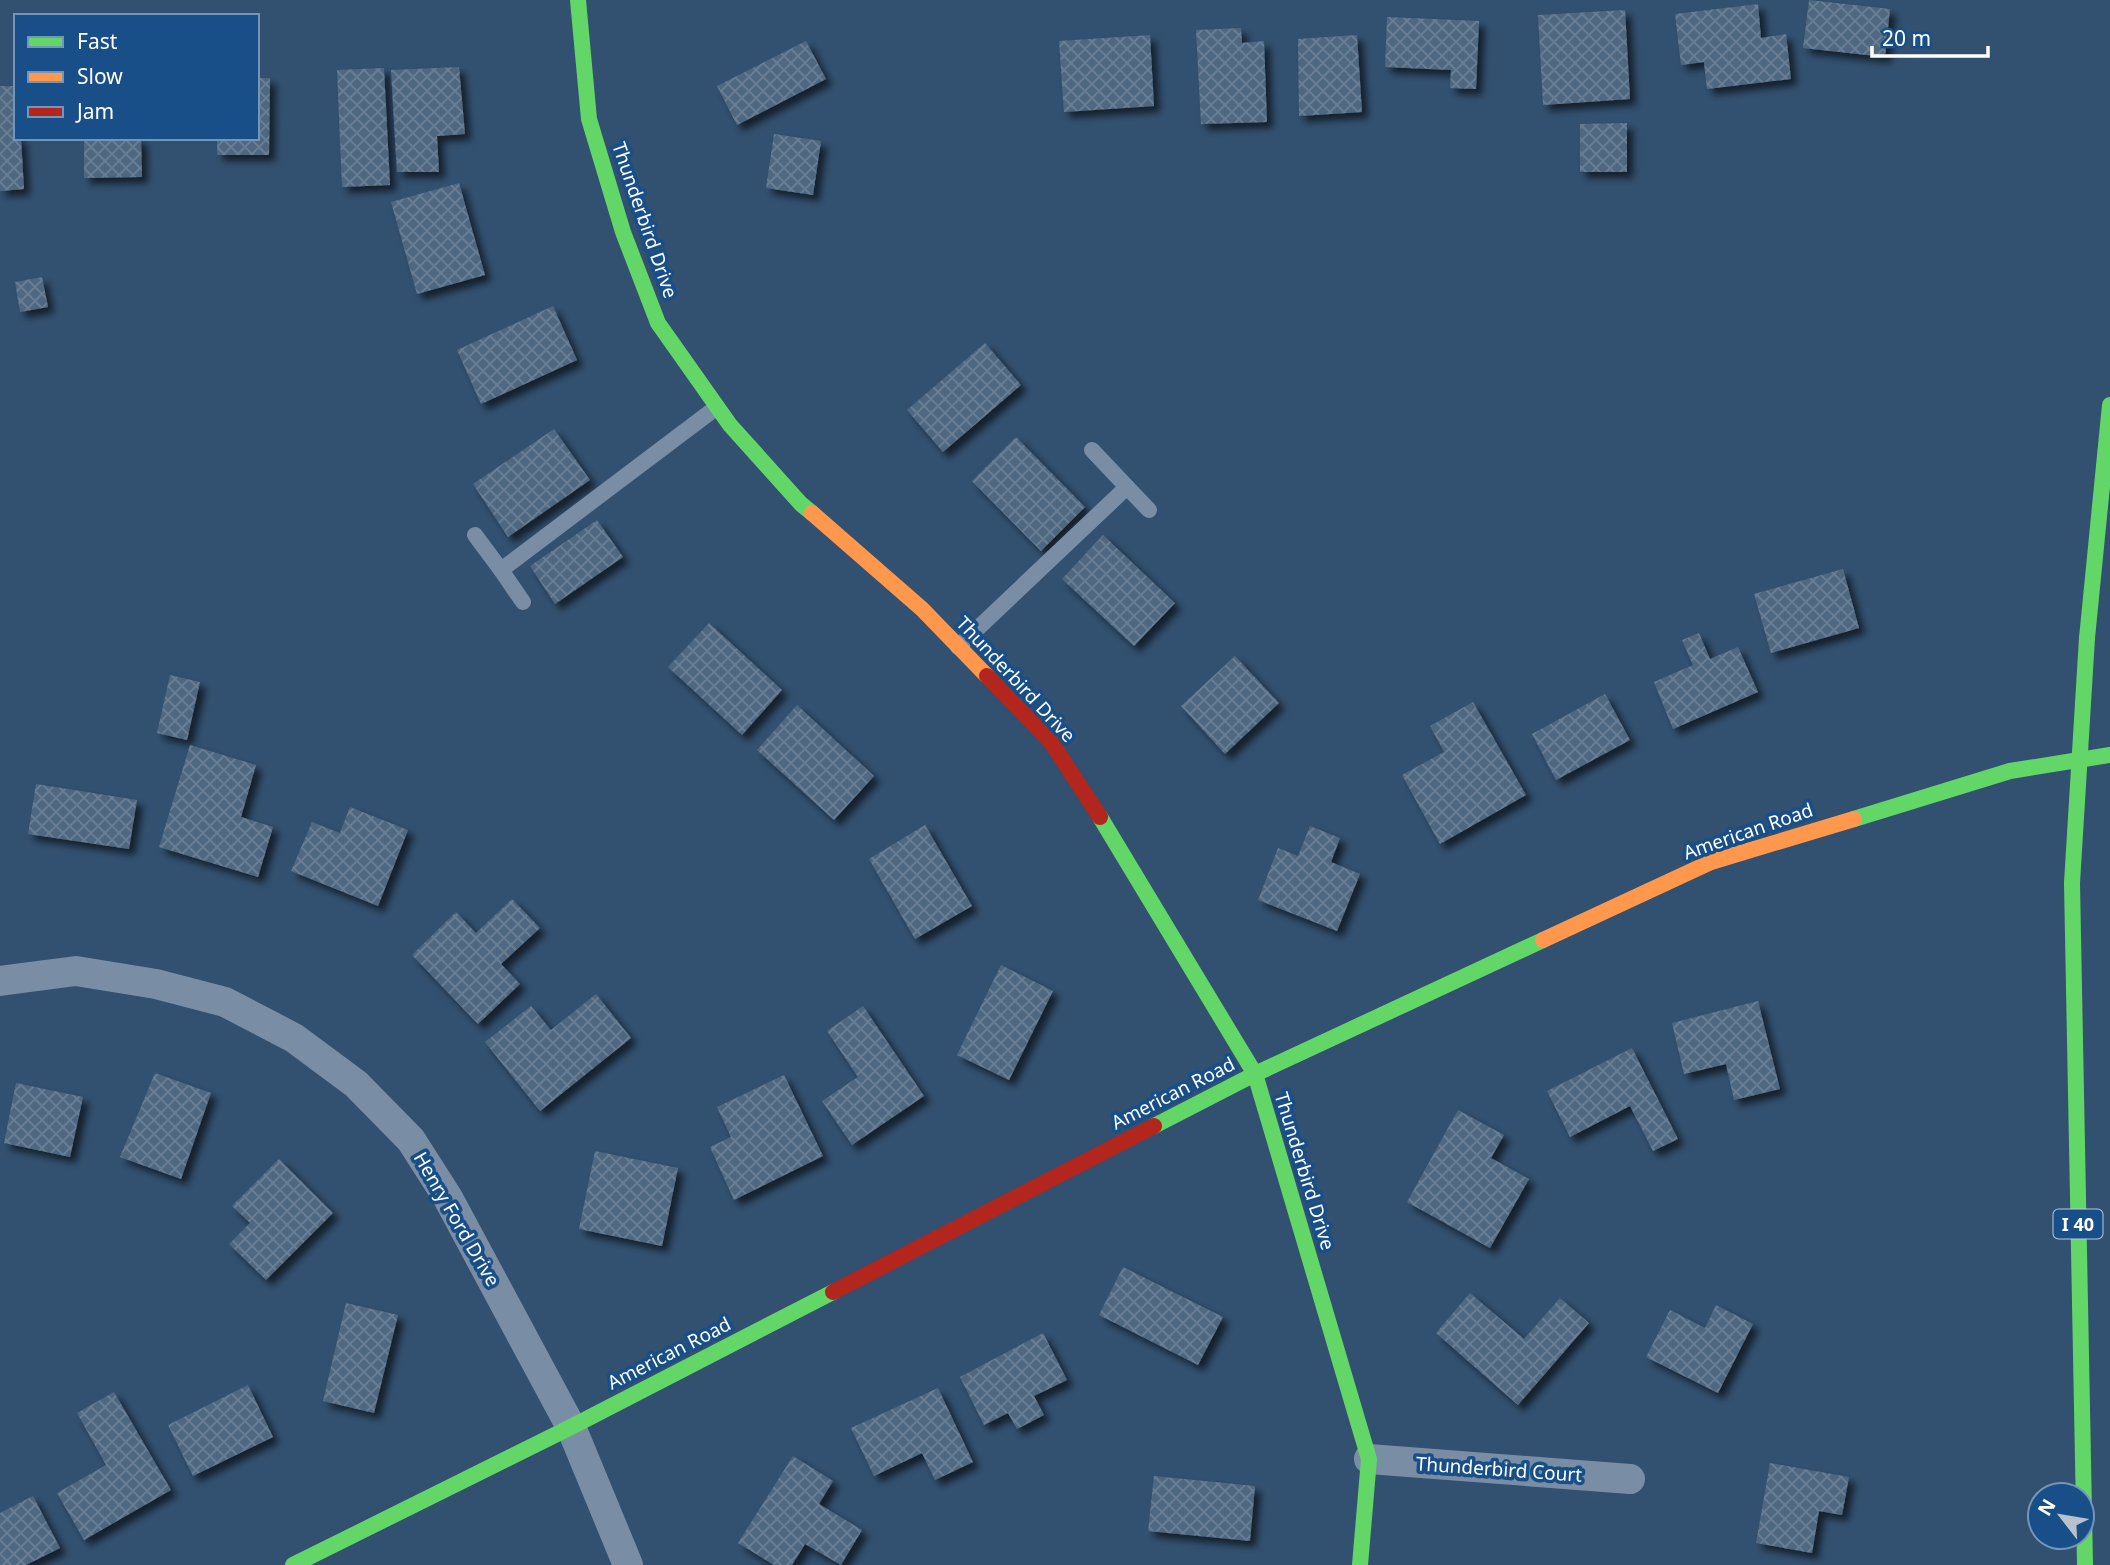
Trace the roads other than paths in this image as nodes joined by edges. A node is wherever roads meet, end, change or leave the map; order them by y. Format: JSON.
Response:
{"nodes":[{"id":1,"x":578,"y":0,"type":"edge"},
{"id":2,"x":2110,"y":405,"type":"edge"},
{"id":3,"x":717,"y":407,"type":"junction"},
{"id":4,"x":1092,"y":450,"type":"dead end"},
{"id":5,"x":1127,"y":487,"type":"junction"},
{"id":6,"x":1149,"y":510,"type":"dead end"},
{"id":7,"x":475,"y":535,"type":"dead end"},
{"id":8,"x":501,"y":570,"type":"junction"},
{"id":9,"x":523,"y":602,"type":"dead end"},
{"id":10,"x":958,"y":647,"type":"junction"},
{"id":11,"x":2110,"y":755,"type":"edge"},
{"id":12,"x":0,"y":981,"type":"edge"},
{"id":13,"x":1255,"y":1074,"type":"junction"},
{"id":14,"x":571,"y":1427,"type":"junction"},
{"id":15,"x":1369,"y":1459,"type":"junction"},
{"id":16,"x":1630,"y":1479,"type":"dead end"},
{"id":17,"x":293,"y":1565,"type":"edge"},
{"id":18,"x":628,"y":1565,"type":"edge"},
{"id":19,"x":1360,"y":1565,"type":"edge"},
{"id":20,"x":2085,"y":1565,"type":"edge"}],
"edges":[{"from":1,"to":3,"type":"main road","name":"Thunderbird Drive"},
{"from":2,"to":20,"type":"main road","number":"I 40","bridge":true},
{"from":3,"to":8,"type":"lane"},
{"from":3,"to":10,"type":"main road","name":"Thunderbird Drive"},
{"from":4,"to":5,"type":"lane"},
{"from":5,"to":6,"type":"lane"},
{"from":5,"to":10,"type":"lane"},
{"from":7,"to":8,"type":"lane"},
{"from":8,"to":9,"type":"lane"},
{"from":10,"to":13,"type":"main road","name":"Thunderbird Drive"},
{"from":11,"to":13,"type":"main road","name":"American Road"},
{"from":12,"to":14,"type":"street","name":"Henry Ford Drive"},
{"from":13,"to":14,"type":"main road","name":"American Road"},
{"from":13,"to":15,"type":"main road","name":"Thunderbird Drive"},
{"from":14,"to":17,"type":"main road","name":"American Road"},
{"from":14,"to":18,"type":"street","name":"Henry Ford Drive"},
{"from":15,"to":16,"type":"street","name":"Thunderbird Court"},
{"from":15,"to":19,"type":"main road","name":"Thunderbird Drive"}]}
